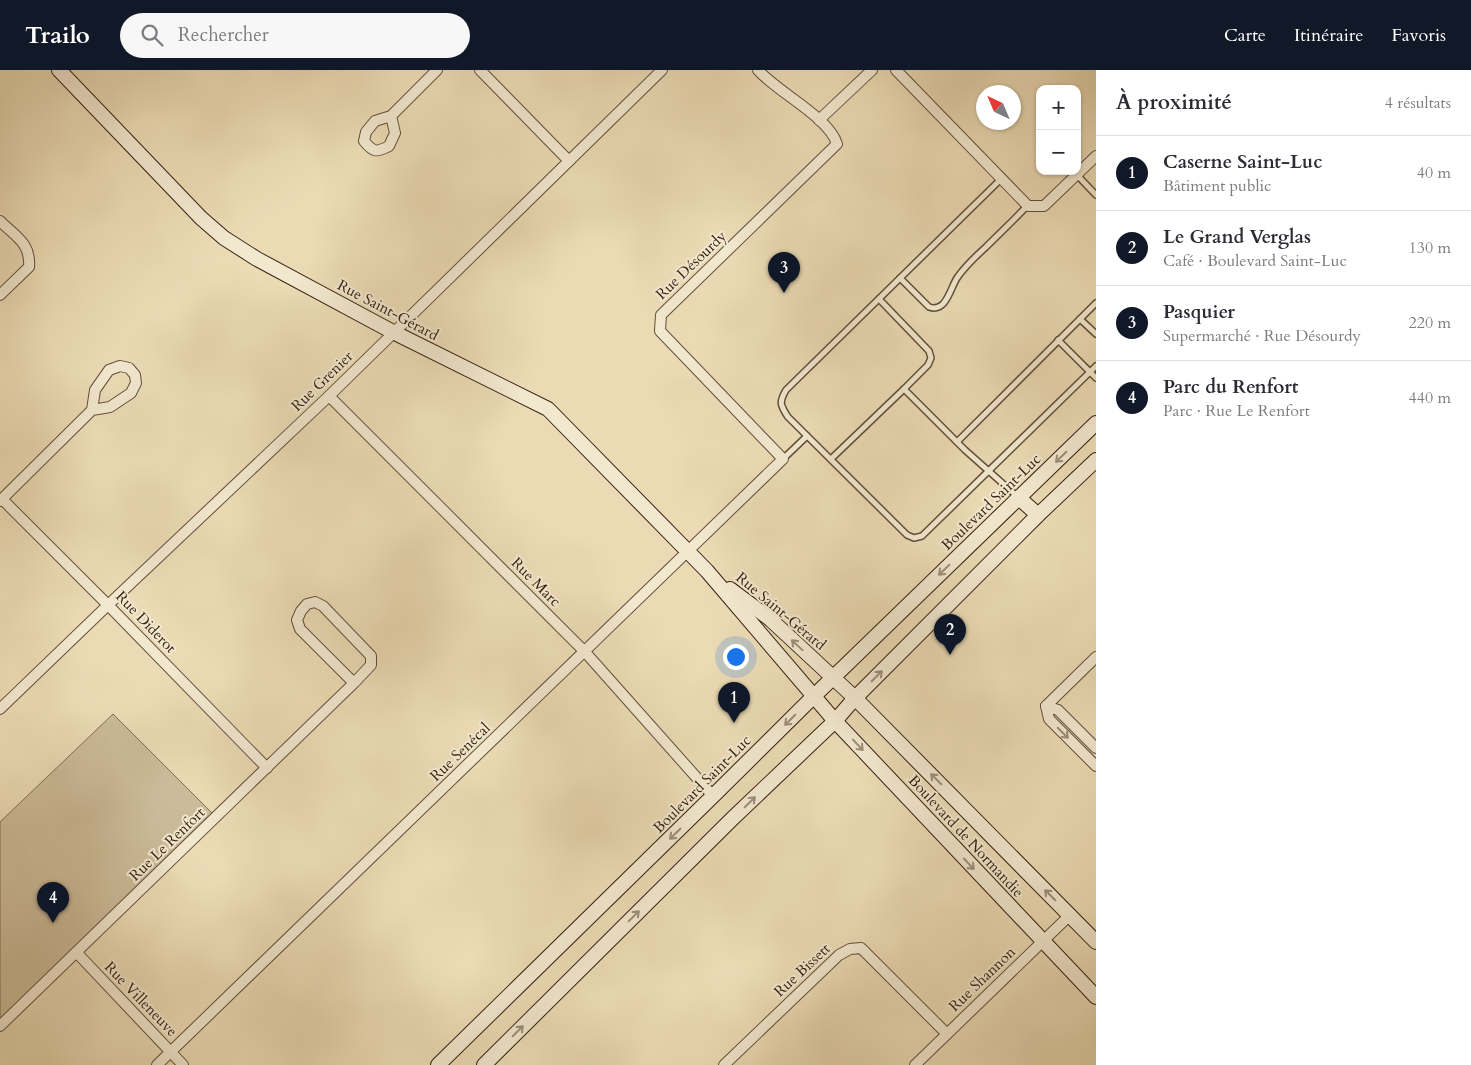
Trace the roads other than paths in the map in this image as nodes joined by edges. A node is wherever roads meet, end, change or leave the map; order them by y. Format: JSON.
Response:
{"nodes":[{"id":1,"x":59,"y":70,"type":"edge"},
{"id":2,"x":437,"y":70,"type":"edge"},
{"id":3,"x":480,"y":70,"type":"edge"},
{"id":4,"x":662,"y":70,"type":"edge"},
{"id":5,"x":758,"y":70,"type":"edge"},
{"id":6,"x":872,"y":70,"type":"edge"},
{"id":7,"x":896,"y":70,"type":"edge"},
{"id":8,"x":390,"y":116,"type":"dead end"},
{"id":9,"x":819,"y":120,"type":"junction"},
{"id":10,"x":1096,"y":156,"type":"edge"},
{"id":11,"x":569,"y":161,"type":"junction"},
{"id":12,"x":1081,"y":170,"type":"edge"},
{"id":13,"x":1076,"y":175,"type":"joint"},
{"id":14,"x":1002,"y":179,"type":"junction"},
{"id":15,"x":1096,"y":195,"type":"edge"},
{"id":16,"x":1028,"y":206,"type":"junction"},
{"id":17,"x":0,"y":221,"type":"edge"},
{"id":18,"x":900,"y":278,"type":"junction"},
{"id":19,"x":0,"y":295,"type":"edge"},
{"id":20,"x":879,"y":299,"type":"junction"},
{"id":21,"x":1096,"y":303,"type":"edge"},
{"id":22,"x":1080,"y":319,"type":"junction"},
{"id":23,"x":393,"y":332,"type":"junction"},
{"id":24,"x":1096,"y":334,"type":"edge"},
{"id":25,"x":1058,"y":340,"type":"junction"},
{"id":26,"x":1096,"y":366,"type":"edge"},
{"id":27,"x":1090,"y":372,"type":"junction"},
{"id":28,"x":1096,"y":378,"type":"edge"},
{"id":29,"x":904,"y":389,"type":"junction"},
{"id":30,"x":329,"y":396,"type":"junction"},
{"id":31,"x":92,"y":410,"type":"junction"},
{"id":32,"x":1096,"y":423,"type":"edge"},
{"id":33,"x":807,"y":436,"type":"junction"},
{"id":34,"x":957,"y":442,"type":"junction"},
{"id":35,"x":783,"y":459,"type":"junction"},
{"id":36,"x":831,"y":460,"type":"junction"},
{"id":37,"x":1096,"y":460,"type":"edge"},
{"id":38,"x":988,"y":471,"type":"junction"},
{"id":39,"x":1019,"y":498,"type":"junction"},
{"id":40,"x":1,"y":500,"type":"edge"},
{"id":41,"x":1038,"y":515,"type":"junction"},
{"id":42,"x":689,"y":551,"type":"junction"},
{"id":43,"x":707,"y":571,"type":"junction"},
{"id":44,"x":108,"y":605,"type":"junction"},
{"id":45,"x":584,"y":652,"type":"junction"},
{"id":46,"x":1096,"y":657,"type":"edge"},
{"id":47,"x":833,"y":678,"type":"junction"},
{"id":48,"x":354,"y":683,"type":"junction"},
{"id":49,"x":814,"y":696,"type":"junction"},
{"id":50,"x":855,"y":698,"type":"junction"},
{"id":51,"x":1046,"y":706,"type":"junction"},
{"id":52,"x":0,"y":709,"type":"edge"},
{"id":53,"x":835,"y":721,"type":"junction"},
{"id":54,"x":1096,"y":748,"type":"edge"},
{"id":55,"x":1096,"y":766,"type":"edge"},
{"id":56,"x":267,"y":768,"type":"junction"},
{"id":57,"x":713,"y":796,"type":"junction"},
{"id":58,"x":1070,"y":914,"type":"junction"},
{"id":59,"x":1042,"y":941,"type":"junction"},
{"id":60,"x":1096,"y":942,"type":"edge"},
{"id":61,"x":77,"y":953,"type":"junction"},
{"id":62,"x":1096,"y":997,"type":"edge"},
{"id":63,"x":0,"y":1026,"type":"edge"},
{"id":64,"x":947,"y":1034,"type":"junction"},
{"id":65,"x":171,"y":1052,"type":"junction"},
{"id":66,"x":157,"y":1065,"type":"edge"},
{"id":67,"x":183,"y":1065,"type":"edge"},
{"id":68,"x":438,"y":1065,"type":"edge"},
{"id":69,"x":484,"y":1065,"type":"edge"},
{"id":70,"x":724,"y":1065,"type":"edge"},
{"id":71,"x":915,"y":1065,"type":"edge"}],
"edges":[{"from":1,"to":23,"type":"street","name":"Rue Saint-Gérard"},
{"from":2,"to":8,"type":"street"},
{"from":3,"to":11,"type":"street"},
{"from":4,"to":11,"type":"street","name":"Rue Grenier"},
{"from":5,"to":9,"type":"street"},
{"from":6,"to":9,"type":"street"},
{"from":7,"to":14,"type":"street"},
{"from":9,"to":35,"type":"street","name":"Rue Désourdy"},
{"from":10,"to":12,"type":"street"},
{"from":11,"to":23,"type":"street","name":"Rue Grenier"},
{"from":13,"to":15,"type":"lane"},
{"from":13,"to":16,"type":"street"},
{"from":14,"to":16,"type":"street"},
{"from":14,"to":18,"type":"lane"},
{"from":16,"to":18,"type":"lane"},
{"from":17,"to":19,"type":"street"},
{"from":18,"to":20,"type":"lane"},
{"from":20,"to":29,"type":"lane"},
{"from":20,"to":33,"type":"lane"},
{"from":21,"to":22,"type":"lane"},
{"from":22,"to":24,"type":"lane"},
{"from":22,"to":25,"type":"lane"},
{"from":23,"to":30,"type":"street","name":"Rue Grenier"},
{"from":23,"to":42,"type":"street","name":"Rue Saint-Gérard"},
{"from":25,"to":27,"type":"lane"},
{"from":25,"to":34,"type":"lane"},
{"from":26,"to":27,"type":"lane"},
{"from":27,"to":28,"type":"lane"},
{"from":27,"to":38,"type":"lane"},
{"from":29,"to":34,"type":"lane"},
{"from":29,"to":36,"type":"lane"},
{"from":30,"to":44,"type":"street","name":"Rue Grenier"},
{"from":30,"to":45,"type":"street","name":"Rue Marc"},
{"from":31,"to":31,"type":"street"},
{"from":31,"to":40,"type":"street"},
{"from":32,"to":39,"type":"street","name":"Boulevard Saint-Luc","one_way":true},
{"from":33,"to":35,"type":"lane"},
{"from":33,"to":36,"type":"lane"},
{"from":34,"to":38,"type":"lane"},
{"from":35,"to":42,"type":"street","name":"Rue Senécal"},
{"from":36,"to":38,"type":"lane"},
{"from":37,"to":41,"type":"street"},
{"from":38,"to":39,"type":"lane"},
{"from":39,"to":41,"type":"street"},
{"from":39,"to":47,"type":"street","name":"Boulevard Saint-Luc","one_way":true},
{"from":40,"to":44,"type":"street","name":"Rue Diderot"},
{"from":50,"to":41,"type":"street","one_way":true},
{"from":42,"to":43,"type":"street","name":"Rue Saint-Gérard"},
{"from":42,"to":45,"type":"street","name":"Rue Senécal"},
{"from":47,"to":43,"type":"street","name":"Rue Saint-Gérard","one_way":true},
{"from":43,"to":49,"type":"street","name":"Rue Saint-Gérard"},
{"from":44,"to":52,"type":"street","name":"Rue Grenier"},
{"from":44,"to":56,"type":"street","name":"Rue Diderot"},
{"from":45,"to":57,"type":"street","name":"Rue Marc"},
{"from":45,"to":65,"type":"street","name":"Rue Senécal"},
{"from":46,"to":51,"type":"street"},
{"from":47,"to":49,"type":"street","name":"Boulevard Saint-Luc"},
{"from":47,"to":50,"type":"street","name":"Boulevard de Normandie"},
{"from":48,"to":48,"type":"street","name":"Rue Le Renfort"},
{"from":48,"to":56,"type":"street","name":"Rue Le Renfort"},
{"from":49,"to":53,"type":"street","name":"Boulevard de Normandie"},
{"from":49,"to":57,"type":"street","name":"Boulevard Saint-Luc","one_way":true},
{"from":50,"to":53,"type":"street"},
{"from":58,"to":50,"type":"street","name":"Boulevard de Normandie","one_way":true},
{"from":51,"to":54,"type":"street"},
{"from":51,"to":55,"type":"street","one_way":true},
{"from":53,"to":59,"type":"street","name":"Boulevard de Normandie","one_way":true},
{"from":69,"to":53,"type":"street","one_way":true},
{"from":56,"to":61,"type":"street","name":"Rue Le Renfort"},
{"from":57,"to":68,"type":"street","name":"Boulevard Saint-Luc","one_way":true},
{"from":58,"to":59,"type":"street","name":"Rue Shannon"},
{"from":58,"to":60,"type":"street","name":"Boulevard de Normandie"},
{"from":59,"to":62,"type":"street","name":"Boulevard de Normandie"},
{"from":59,"to":64,"type":"street","name":"Rue Shannon"},
{"from":61,"to":63,"type":"street","name":"Rue Le Renfort"},
{"from":61,"to":65,"type":"street","name":"Rue Villeneuve"},
{"from":64,"to":70,"type":"street","name":"Rue Bissett"},
{"from":64,"to":71,"type":"street","name":"Rue Shannon"},
{"from":65,"to":66,"type":"street","name":"Rue Senécal"},
{"from":65,"to":67,"type":"street","name":"Rue Villeneuve"}]}
